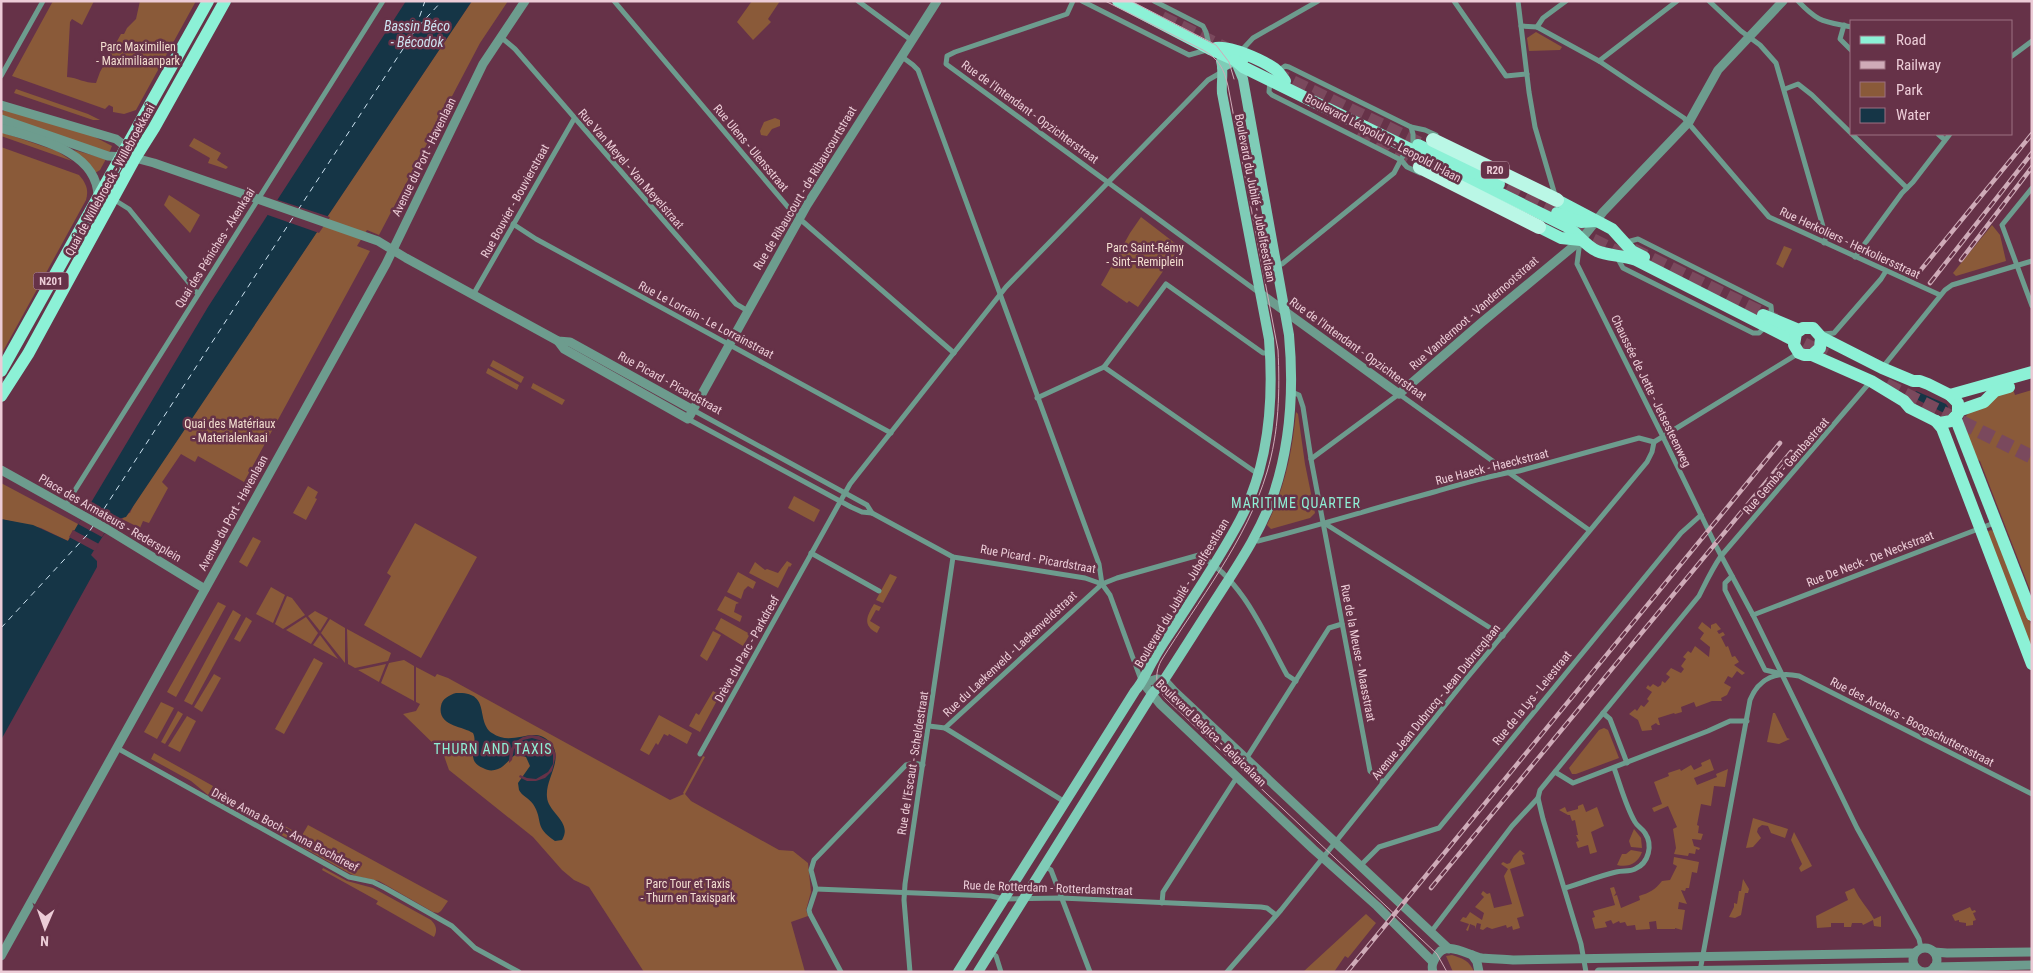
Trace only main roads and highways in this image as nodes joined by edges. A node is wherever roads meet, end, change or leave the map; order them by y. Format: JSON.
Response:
{"nodes":[{"id":1,"x":208,"y":1,"type":"edge"},
{"id":2,"x":225,"y":1,"type":"edge"},
{"id":3,"x":1118,"y":1,"type":"edge"},
{"id":4,"x":1214,"y":50,"type":"junction"},
{"id":5,"x":1238,"y":56,"type":"junction"},
{"id":6,"x":1222,"y":69,"type":"junction"},
{"id":7,"x":1247,"y":75,"type":"junction"},
{"id":8,"x":1277,"y":77,"type":"junction"},
{"id":9,"x":1433,"y":140,"type":"tunnel mouth"},
{"id":10,"x":1407,"y":150,"type":"junction"},
{"id":11,"x":1420,"y":167,"type":"tunnel mouth"},
{"id":12,"x":1556,"y":197,"type":"joint"},
{"id":13,"x":1595,"y":221,"type":"junction"},
{"id":14,"x":1539,"y":227,"type":"joint"},
{"id":15,"x":1580,"y":240,"type":"junction"},
{"id":16,"x":1769,"y":322,"type":"junction"},
{"id":17,"x":1796,"y":335,"type":"junction"},
{"id":18,"x":1820,"y":336,"type":"junction"},
{"id":19,"x":1812,"y":355,"type":"junction"},
{"id":20,"x":1,"y":371,"type":"edge"},
{"id":21,"x":2032,"y":372,"type":"edge"},
{"id":22,"x":2032,"y":380,"type":"edge"},
{"id":23,"x":1913,"y":381,"type":"junction"},
{"id":24,"x":1950,"y":395,"type":"junction"},
{"id":25,"x":1,"y":396,"type":"edge"},
{"id":26,"x":1904,"y":401,"type":"junction"},
{"id":27,"x":1957,"y":414,"type":"junction"},
{"id":28,"x":1936,"y":421,"type":"junction"},
{"id":29,"x":1980,"y":480,"type":"junction"},
{"id":30,"x":1964,"y":486,"type":"junction"},
{"id":31,"x":2032,"y":615,"type":"edge"},
{"id":32,"x":2032,"y":664,"type":"edge"},
{"id":33,"x":958,"y":972,"type":"edge"},
{"id":34,"x":978,"y":972,"type":"edge"}],
"edges":[{"from":1,"to":20,"type":"main road","name":"Quai de Willebroeck - Willebroekkaai","number":"N201"},
{"from":2,"to":25,"type":"main road","name":"Quai de Willebroeck - Willebroekkaai","number":"N201"},
{"from":3,"to":4,"type":"main road","name":"Boulevard Léopold II - Leopold II-laan"},
{"from":4,"to":5,"type":"main road","name":"Boulevard Léopold II - Leopold II-laan"},
{"from":4,"to":6,"type":"main road"},
{"from":5,"to":6,"type":"main road"},
{"from":5,"to":7,"type":"main road","name":"Boulevard Léopold II - Leopold II-laan"},
{"from":5,"to":8,"type":"main road","name":"Boulevard Léopold II - Leopold II-laan"},
{"from":6,"to":33,"type":"main road","name":"Boulevard du Jubilé - Jubelfeestlaan"},
{"from":7,"to":8,"type":"main road","name":"Boulevard Léopold II - Leopold II-laan"},
{"from":7,"to":34,"type":"main road","name":"Boulevard du Jubilé - Jubelfeestlaan"},
{"from":8,"to":10,"type":"main road","name":"Boulevard Léopold II - Leopold II-laan"},
{"from":9,"to":12,"type":"highway","number":"R20"},
{"from":10,"to":13,"type":"main road","name":"Boulevard Léopold II - Leopold II-laan"},
{"from":10,"to":15,"type":"main road","name":"Boulevard Léopold II - Leopold II-laan"},
{"from":11,"to":14,"type":"highway","number":"R20"},
{"from":12,"to":13,"type":"main road","name":"Boulevard Léopold II - Leopold II-laan"},
{"from":13,"to":16,"type":"main road","name":"Boulevard Léopold II - Leopold II-laan"},
{"from":14,"to":15,"type":"main road","name":"Boulevard Léopold II - Leopold II-laan"},
{"from":15,"to":16,"type":"main road","name":"Boulevard Léopold II - Leopold II-laan"},
{"from":16,"to":17,"type":"main road","name":"Boulevard Léopold II - Leopold II-laan"},
{"from":17,"to":18,"type":"main road","name":"Boulevard Léopold II - Leopold II-laan"},
{"from":17,"to":19,"type":"main road"},
{"from":18,"to":19,"type":"main road"},
{"from":18,"to":23,"type":"main road","name":"Boulevard Léopold II - Leopold II-laan"},
{"from":19,"to":26,"type":"main road"},
{"from":21,"to":24,"type":"main road"},
{"from":22,"to":27,"type":"main road"},
{"from":23,"to":24,"type":"main road","name":"Boulevard Léopold II - Leopold II-laan"},
{"from":23,"to":26,"type":"main road"},
{"from":24,"to":27,"type":"main road"},
{"from":26,"to":28,"type":"main road"},
{"from":27,"to":28,"type":"main road"},
{"from":27,"to":29,"type":"main road"},
{"from":28,"to":30,"type":"main road"},
{"from":29,"to":30,"type":"main road"},
{"from":29,"to":31,"type":"main road"},
{"from":30,"to":32,"type":"main road"}]}
